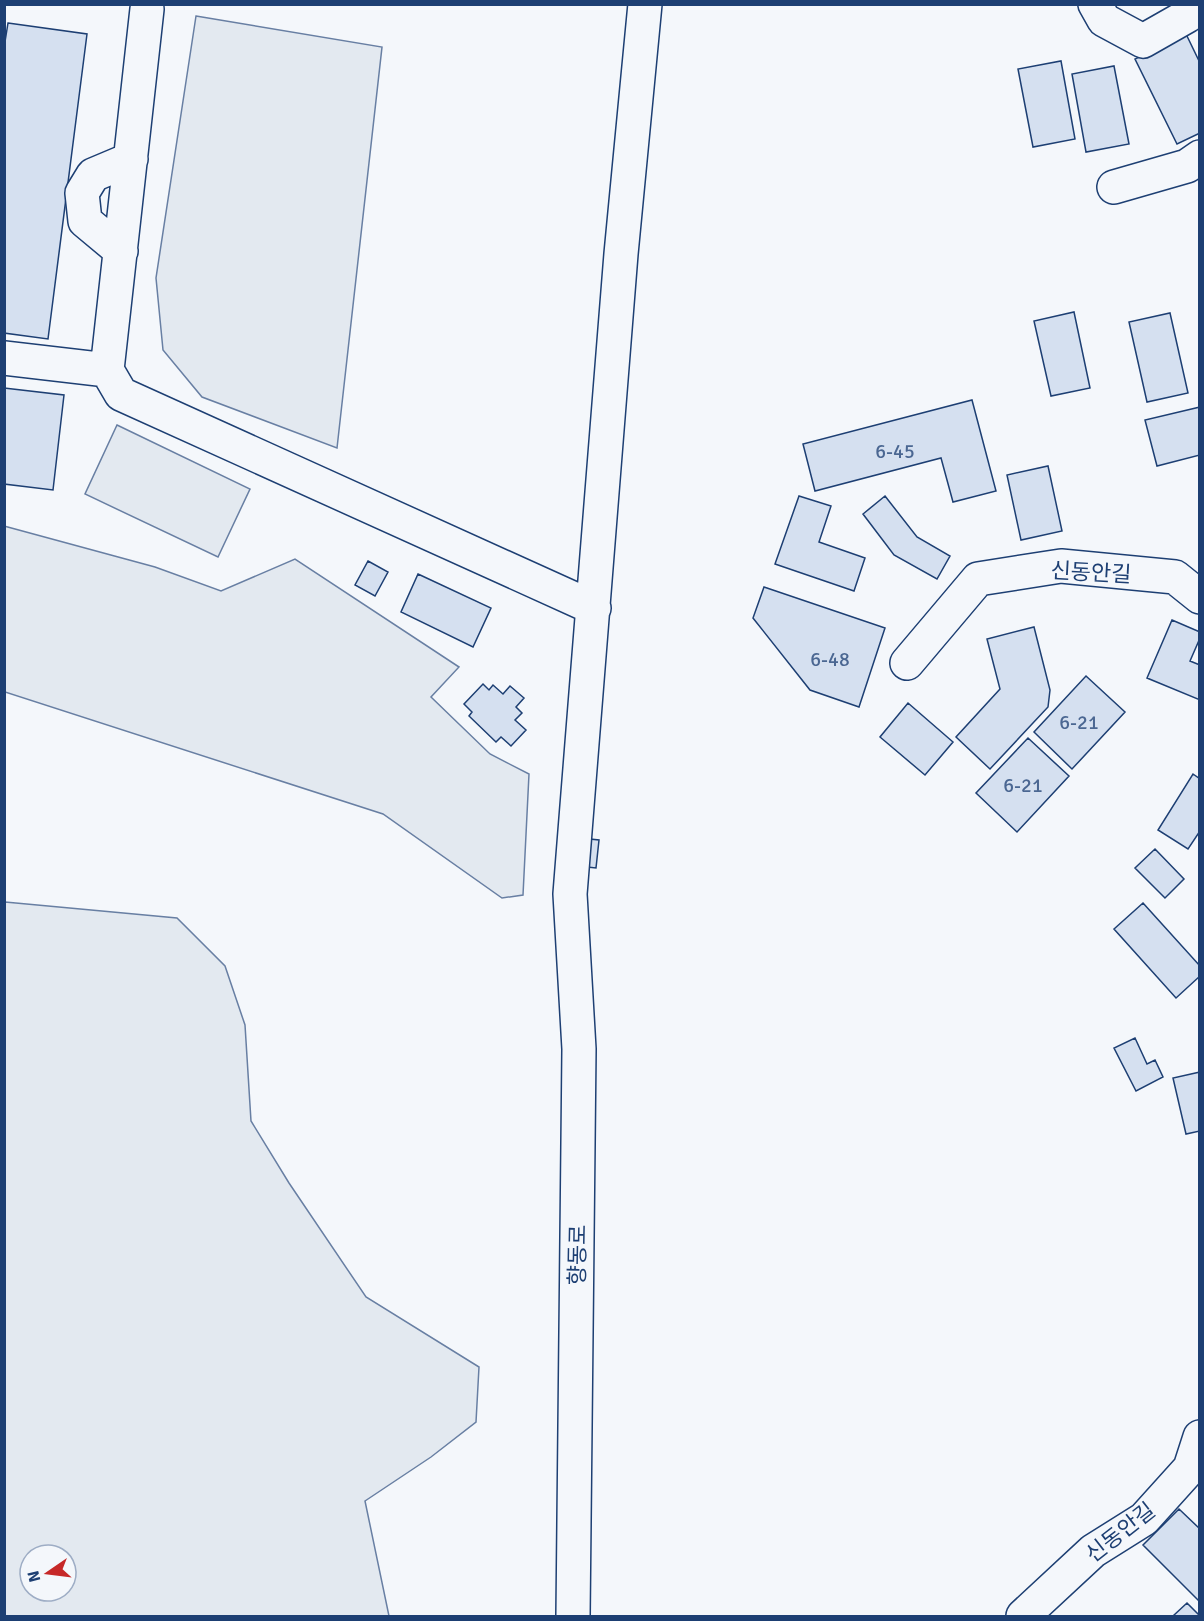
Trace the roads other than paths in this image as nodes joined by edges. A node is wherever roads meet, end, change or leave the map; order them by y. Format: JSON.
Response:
{"nodes":[{"id":1,"x":645,"y":4,"type":"edge"},
{"id":2,"x":1095,"y":4,"type":"edge"},
{"id":3,"x":147,"y":9,"type":"dead end"},
{"id":4,"x":1191,"y":20,"type":"edge"},
{"id":5,"x":1200,"y":157,"type":"edge"},
{"id":6,"x":131,"y":159,"type":"junction"},
{"id":7,"x":1114,"y":187,"type":"dead end"},
{"id":8,"x":121,"y":250,"type":"junction"},
{"id":9,"x":4,"y":358,"type":"edge"},
{"id":10,"x":107,"y":370,"type":"junction"},
{"id":11,"x":1200,"y":597,"type":"edge"},
{"id":12,"x":594,"y":608,"type":"junction"},
{"id":13,"x":908,"y":663,"type":"dead end"},
{"id":14,"x":1200,"y":1437,"type":"edge"},
{"id":15,"x":573,"y":1617,"type":"edge"},
{"id":16,"x":1023,"y":1617,"type":"edge"}],
"edges":[{"from":1,"to":12,"type":"street","name":"향동로"},
{"from":2,"to":4,"type":"street"},
{"from":3,"to":6,"type":"street"},
{"from":5,"to":7,"type":"street"},
{"from":6,"to":8,"type":"street"},
{"from":6,"to":8,"type":"street"},
{"from":8,"to":10,"type":"street"},
{"from":9,"to":10,"type":"street"},
{"from":10,"to":12,"type":"street"},
{"from":11,"to":13,"type":"street","name":"신동안길"},
{"from":12,"to":15,"type":"street","name":"향동로"},
{"from":14,"to":16,"type":"street","name":"신동안길"}]}
